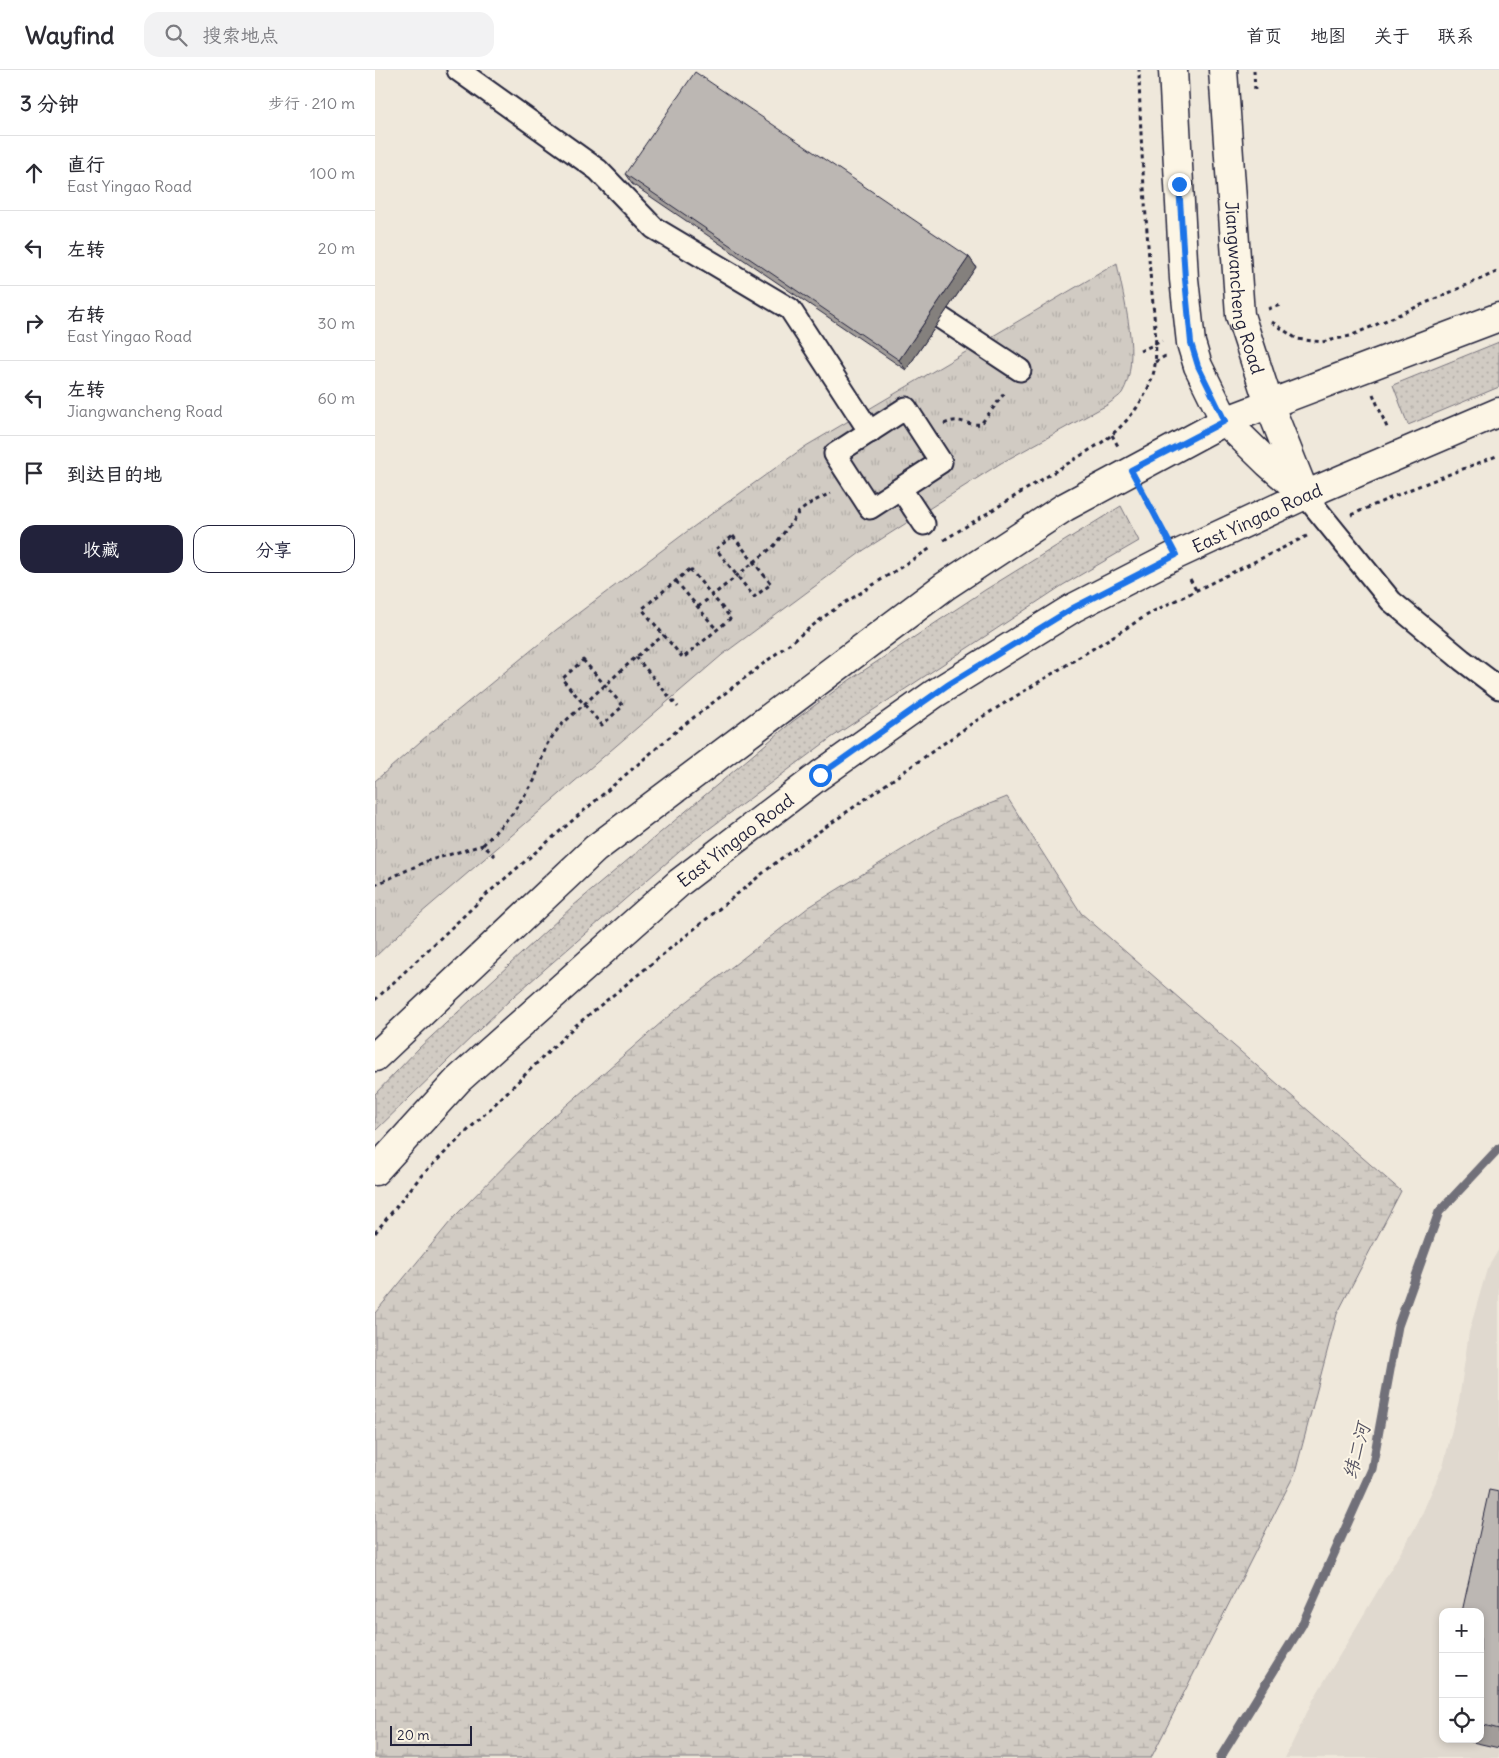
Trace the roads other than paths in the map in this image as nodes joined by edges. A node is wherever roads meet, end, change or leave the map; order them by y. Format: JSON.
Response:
{"nodes":[{"id":1,"x":458,"y":70,"type":"edge"},
{"id":2,"x":1173,"y":70,"type":"edge"},
{"id":3,"x":1223,"y":70,"type":"edge"},
{"id":4,"x":1499,"y":317,"type":"edge"},
{"id":5,"x":941,"y":318,"type":"edge"},
{"id":6,"x":1020,"y":370,"type":"road end"},
{"id":7,"x":1269,"y":404,"type":"junction"},
{"id":8,"x":1499,"y":412,"type":"edge"},
{"id":9,"x":1225,"y":421,"type":"junction"},
{"id":10,"x":870,"y":432,"type":"junction"},
{"id":11,"x":901,"y":489,"type":"junction"},
{"id":12,"x":1305,"y":495,"type":"junction"},
{"id":13,"x":924,"y":524,"type":"dead end"},
{"id":14,"x":1499,"y":688,"type":"edge"},
{"id":15,"x":375,"y":1057,"type":"edge"},
{"id":16,"x":375,"y":1171,"type":"edge"}],
"edges":[{"from":1,"to":10,"type":"street"},
{"from":2,"to":9,"type":"main road","name":"Jiangwancheng Road"},
{"from":3,"to":7,"type":"main road","name":"Jiangwancheng Road"},
{"from":4,"to":7,"type":"main road"},
{"from":5,"to":6,"type":"street"},
{"from":7,"to":9,"type":"main road"},
{"from":7,"to":12,"type":"main road","name":"Jiangwancheng Road"},
{"from":8,"to":12,"type":"main road","name":"East Yingao Road"},
{"from":9,"to":12,"type":"main road","name":"Jiangwancheng Road"},
{"from":9,"to":15,"type":"main road"},
{"from":10,"to":11,"type":"street"},
{"from":10,"to":11,"type":"street"},
{"from":11,"to":13,"type":"street"},
{"from":12,"to":14,"type":"street","name":"Jiangwancheng Road"},
{"from":12,"to":16,"type":"main road","name":"East Yingao Road"}]}
